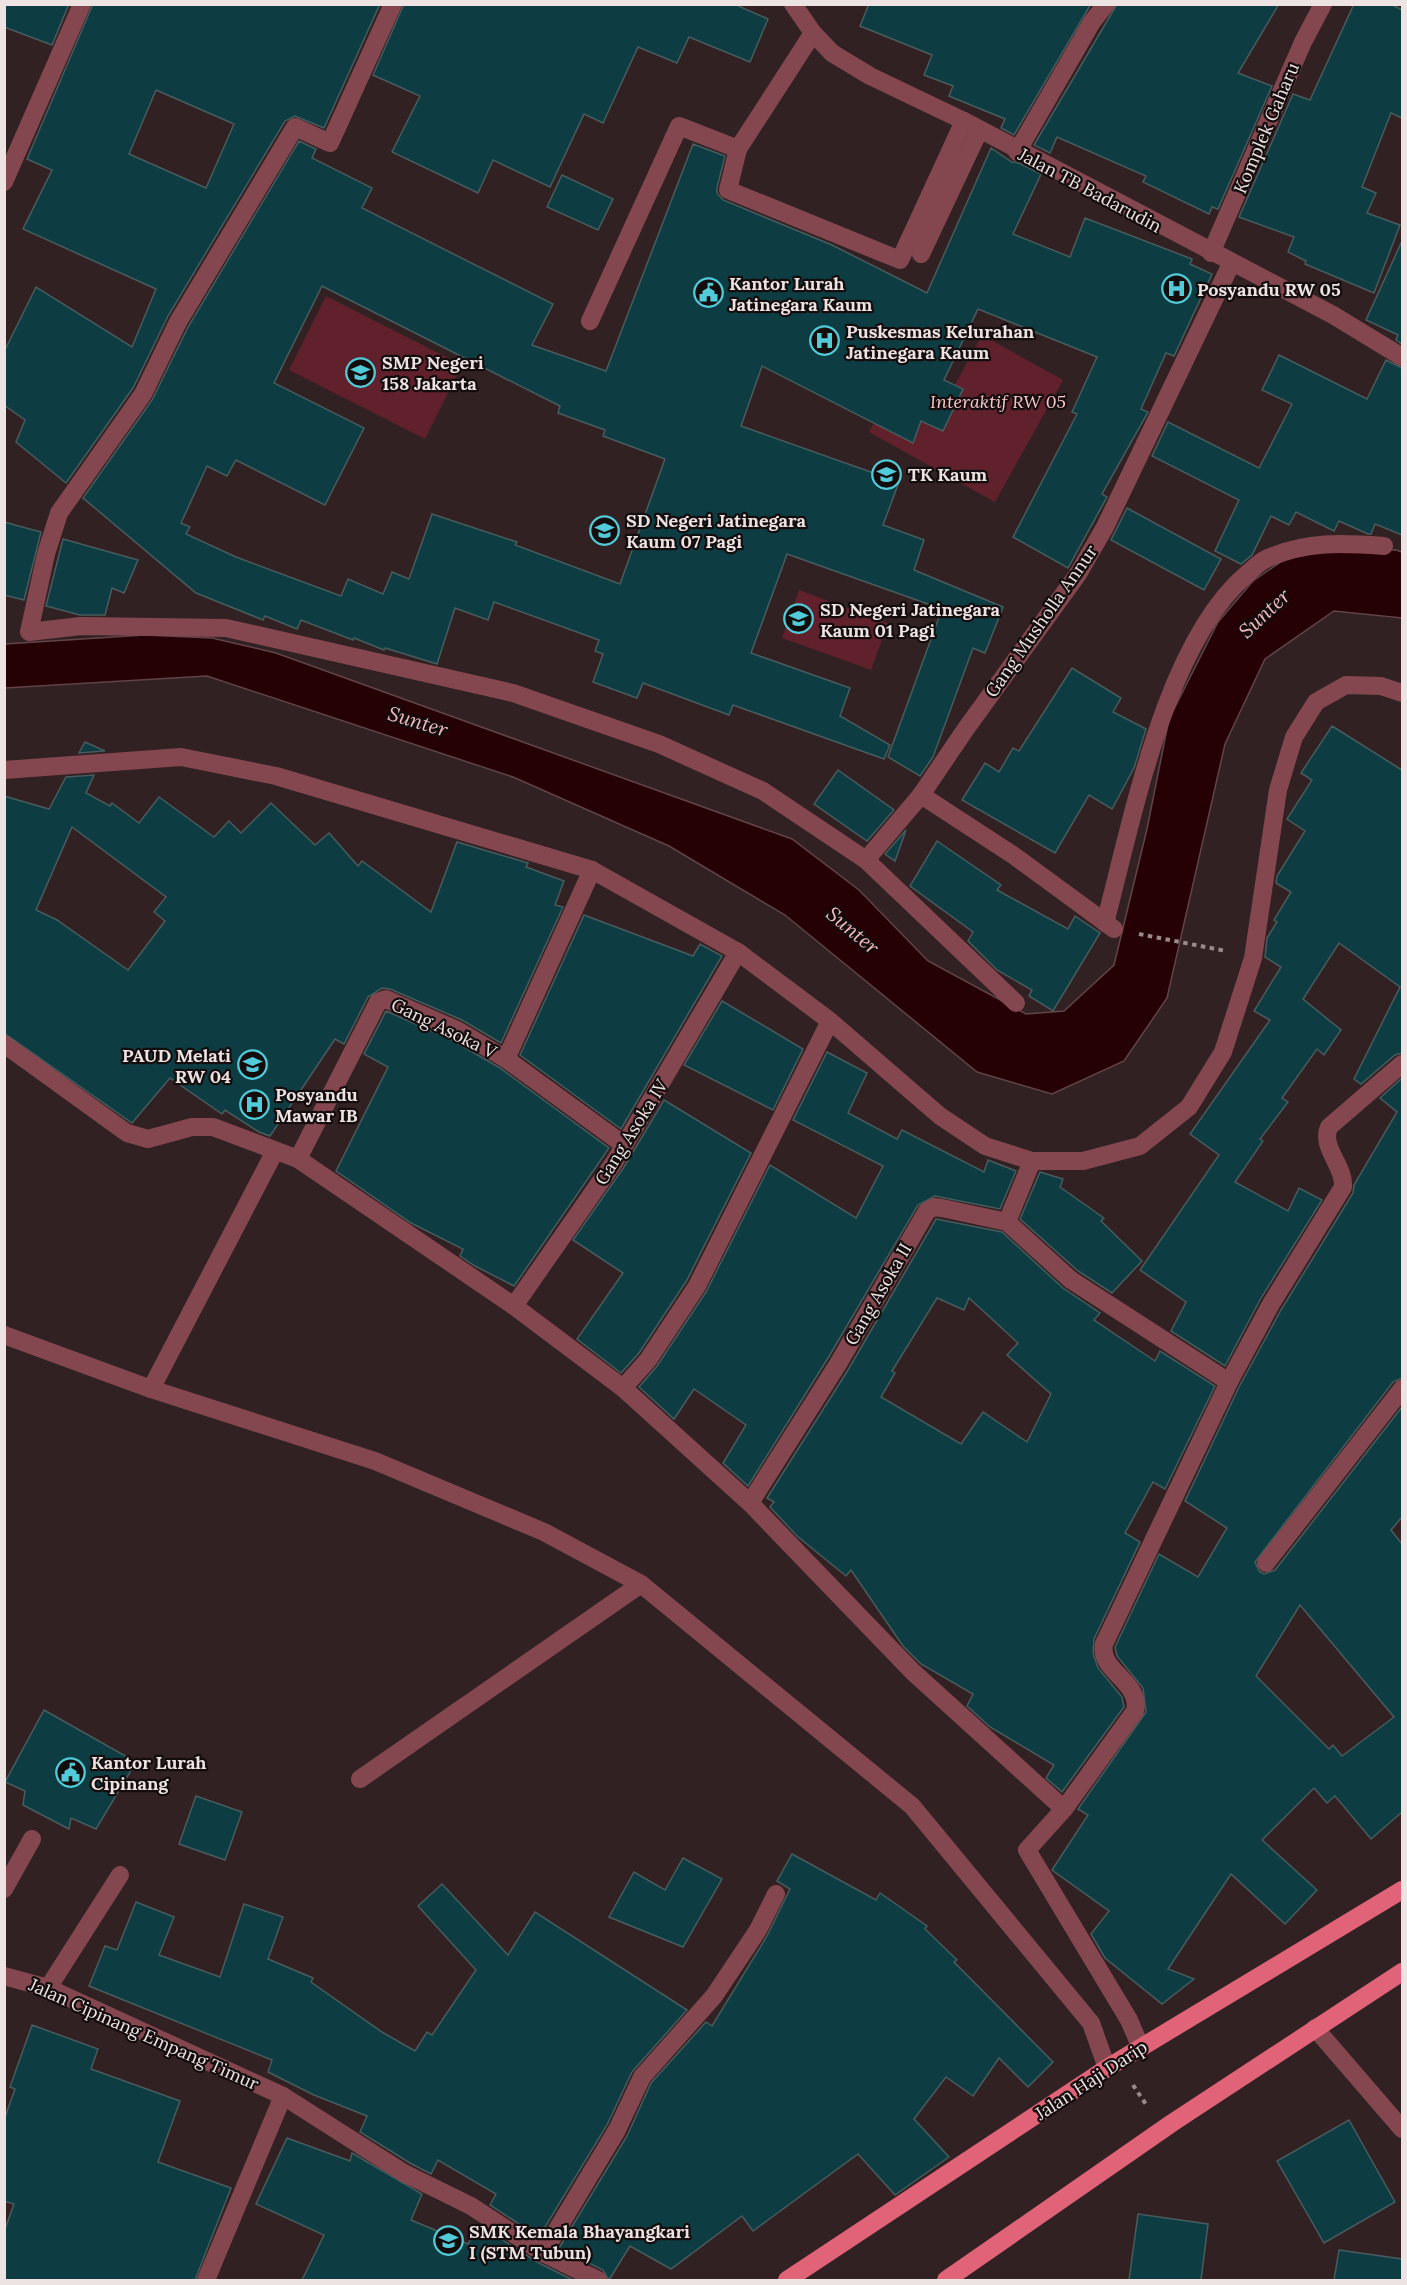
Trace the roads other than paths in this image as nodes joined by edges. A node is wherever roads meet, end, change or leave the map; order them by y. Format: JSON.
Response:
{"nodes":[{"id":1,"x":82,"y":4,"type":"edge"},
{"id":2,"x":393,"y":4,"type":"edge"},
{"id":3,"x":793,"y":4,"type":"edge"},
{"id":4,"x":1106,"y":4,"type":"edge"},
{"id":5,"x":1323,"y":4,"type":"edge"},
{"id":6,"x":813,"y":33,"type":"junction"},
{"id":7,"x":971,"y":126,"type":"junction"},
{"id":8,"x":738,"y":149,"type":"junction"},
{"id":9,"x":1017,"y":152,"type":"junction"},
{"id":10,"x":4,"y":182,"type":"edge"},
{"id":11,"x":1211,"y":253,"type":"junction"},
{"id":12,"x":921,"y":254,"type":"dead end"},
{"id":13,"x":1231,"y":264,"type":"junction"},
{"id":14,"x":590,"y":321,"type":"dead end"},
{"id":15,"x":1402,"y":357,"type":"edge"},
{"id":16,"x":1384,"y":546,"type":"dead end"},
{"id":17,"x":1402,"y":693,"type":"edge"},
{"id":18,"x":4,"y":770,"type":"edge"},
{"id":19,"x":921,"y":795,"type":"junction"},
{"id":20,"x":866,"y":860,"type":"junction"},
{"id":21,"x":592,"y":870,"type":"junction"},
{"id":22,"x":738,"y":952,"type":"junction"},
{"id":23,"x":1016,"y":1003,"type":"dead end"},
{"id":24,"x":830,"y":1021,"type":"junction"},
{"id":25,"x":4,"y":1044,"type":"edge"},
{"id":26,"x":506,"y":1059,"type":"junction"},
{"id":27,"x":1402,"y":1064,"type":"edge"},
{"id":28,"x":624,"y":1145,"type":"junction"},
{"id":29,"x":275,"y":1151,"type":"junction"},
{"id":30,"x":298,"y":1159,"type":"junction"},
{"id":31,"x":1032,"y":1161,"type":"junction"},
{"id":32,"x":1007,"y":1222,"type":"junction"},
{"id":33,"x":514,"y":1306,"type":"junction"},
{"id":34,"x":4,"y":1335,"type":"edge"},
{"id":35,"x":1229,"y":1382,"type":"junction"},
{"id":36,"x":623,"y":1388,"type":"junction"},
{"id":37,"x":151,"y":1389,"type":"junction"},
{"id":38,"x":1402,"y":1389,"type":"edge"},
{"id":39,"x":750,"y":1503,"type":"junction"},
{"id":40,"x":1266,"y":1563,"type":"dead end"},
{"id":41,"x":641,"y":1584,"type":"junction"},
{"id":42,"x":360,"y":1779,"type":"dead end"},
{"id":43,"x":1064,"y":1809,"type":"junction"},
{"id":44,"x":32,"y":1839,"type":"dead end"},
{"id":45,"x":120,"y":1875,"type":"dead end"},
{"id":46,"x":4,"y":1889,"type":"edge"},
{"id":47,"x":1402,"y":1890,"type":"edge"},
{"id":48,"x":776,"y":1894,"type":"dead end"},
{"id":49,"x":1402,"y":1972,"type":"edge"},
{"id":50,"x":4,"y":1976,"type":"edge"},
{"id":51,"x":48,"y":1988,"type":"junction"},
{"id":52,"x":1315,"y":2028,"type":"junction"},
{"id":53,"x":1135,"y":2052,"type":"junction"},
{"id":54,"x":1107,"y":2068,"type":"junction"},
{"id":55,"x":283,"y":2096,"type":"junction"},
{"id":56,"x":1402,"y":2129,"type":"edge"},
{"id":57,"x":543,"y":2253,"type":"junction"},
{"id":58,"x":206,"y":2280,"type":"edge"},
{"id":59,"x":598,"y":2280,"type":"edge"},
{"id":60,"x":787,"y":2280,"type":"edge"},
{"id":61,"x":946,"y":2280,"type":"edge"}],
"edges":[{"from":1,"to":10,"type":"street"},
{"from":2,"to":20,"type":"street"},
{"from":3,"to":6,"type":"street","name":"Jalan TB Badarudin"},
{"from":4,"to":9,"type":"street"},
{"from":5,"to":11,"type":"street","name":"Komplek Gaharu"},
{"from":6,"to":7,"type":"street","name":"Jalan TB Badarudin"},
{"from":6,"to":8,"type":"street"},
{"from":7,"to":8,"type":"street"},
{"from":7,"to":9,"type":"street","name":"Jalan TB Badarudin"},
{"from":7,"to":12,"type":"street"},
{"from":8,"to":14,"type":"street"},
{"from":9,"to":11,"type":"street","name":"Jalan TB Badarudin"},
{"from":11,"to":13,"type":"street","name":"Jalan TB Badarudin"},
{"from":13,"to":15,"type":"street","name":"Jalan TB Badarudin"},
{"from":13,"to":19,"type":"street","name":"Gang Musholla Annur"},
{"from":16,"to":19,"type":"street"},
{"from":17,"to":31,"type":"street"},
{"from":18,"to":21,"type":"street"},
{"from":19,"to":20,"type":"street","name":"Gang Musholla Annur"},
{"from":20,"to":23,"type":"street"},
{"from":21,"to":22,"type":"street"},
{"from":21,"to":26,"type":"street","name":"Gang Asoka V"},
{"from":22,"to":24,"type":"street"},
{"from":22,"to":28,"type":"street","name":"Gang Asoka IV"},
{"from":24,"to":31,"type":"street"},
{"from":24,"to":36,"type":"street"},
{"from":25,"to":29,"type":"street"},
{"from":26,"to":28,"type":"street","name":"Gang Asoka V"},
{"from":26,"to":30,"type":"street","name":"Gang Asoka V"},
{"from":27,"to":35,"type":"street"},
{"from":28,"to":33,"type":"street","name":"Gang Asoka IV"},
{"from":29,"to":30,"type":"street"},
{"from":29,"to":37,"type":"street"},
{"from":30,"to":33,"type":"street"},
{"from":31,"to":32,"type":"street"},
{"from":32,"to":35,"type":"street"},
{"from":32,"to":39,"type":"street","name":"Gang Asoka II"},
{"from":33,"to":36,"type":"street"},
{"from":34,"to":37,"type":"street"},
{"from":35,"to":43,"type":"street"},
{"from":36,"to":39,"type":"street"},
{"from":37,"to":41,"type":"street"},
{"from":38,"to":40,"type":"street"},
{"from":39,"to":43,"type":"street"},
{"from":41,"to":42,"type":"street"},
{"from":41,"to":54,"type":"street"},
{"from":43,"to":53,"type":"street"},
{"from":44,"to":46,"type":"street"},
{"from":45,"to":51,"type":"street"},
{"from":47,"to":53,"type":"main road","name":"Jalan Haji Darip"},
{"from":48,"to":57,"type":"street"},
{"from":49,"to":52,"type":"main road"},
{"from":50,"to":51,"type":"street","name":"Jalan Cipinang Empang Timur"},
{"from":51,"to":55,"type":"street","name":"Jalan Cipinang Empang Timur"},
{"from":52,"to":56,"type":"street"},
{"from":52,"to":61,"type":"main road"},
{"from":53,"to":54,"type":"main road","name":"Jalan Haji Darip"},
{"from":54,"to":60,"type":"main road","name":"Jalan Haji Darip"},
{"from":55,"to":57,"type":"street","name":"Jalan Cipinang Empang Timur"},
{"from":55,"to":58,"type":"street"},
{"from":57,"to":59,"type":"street","name":"Jalan Cipinang Empang Timur"}]}
